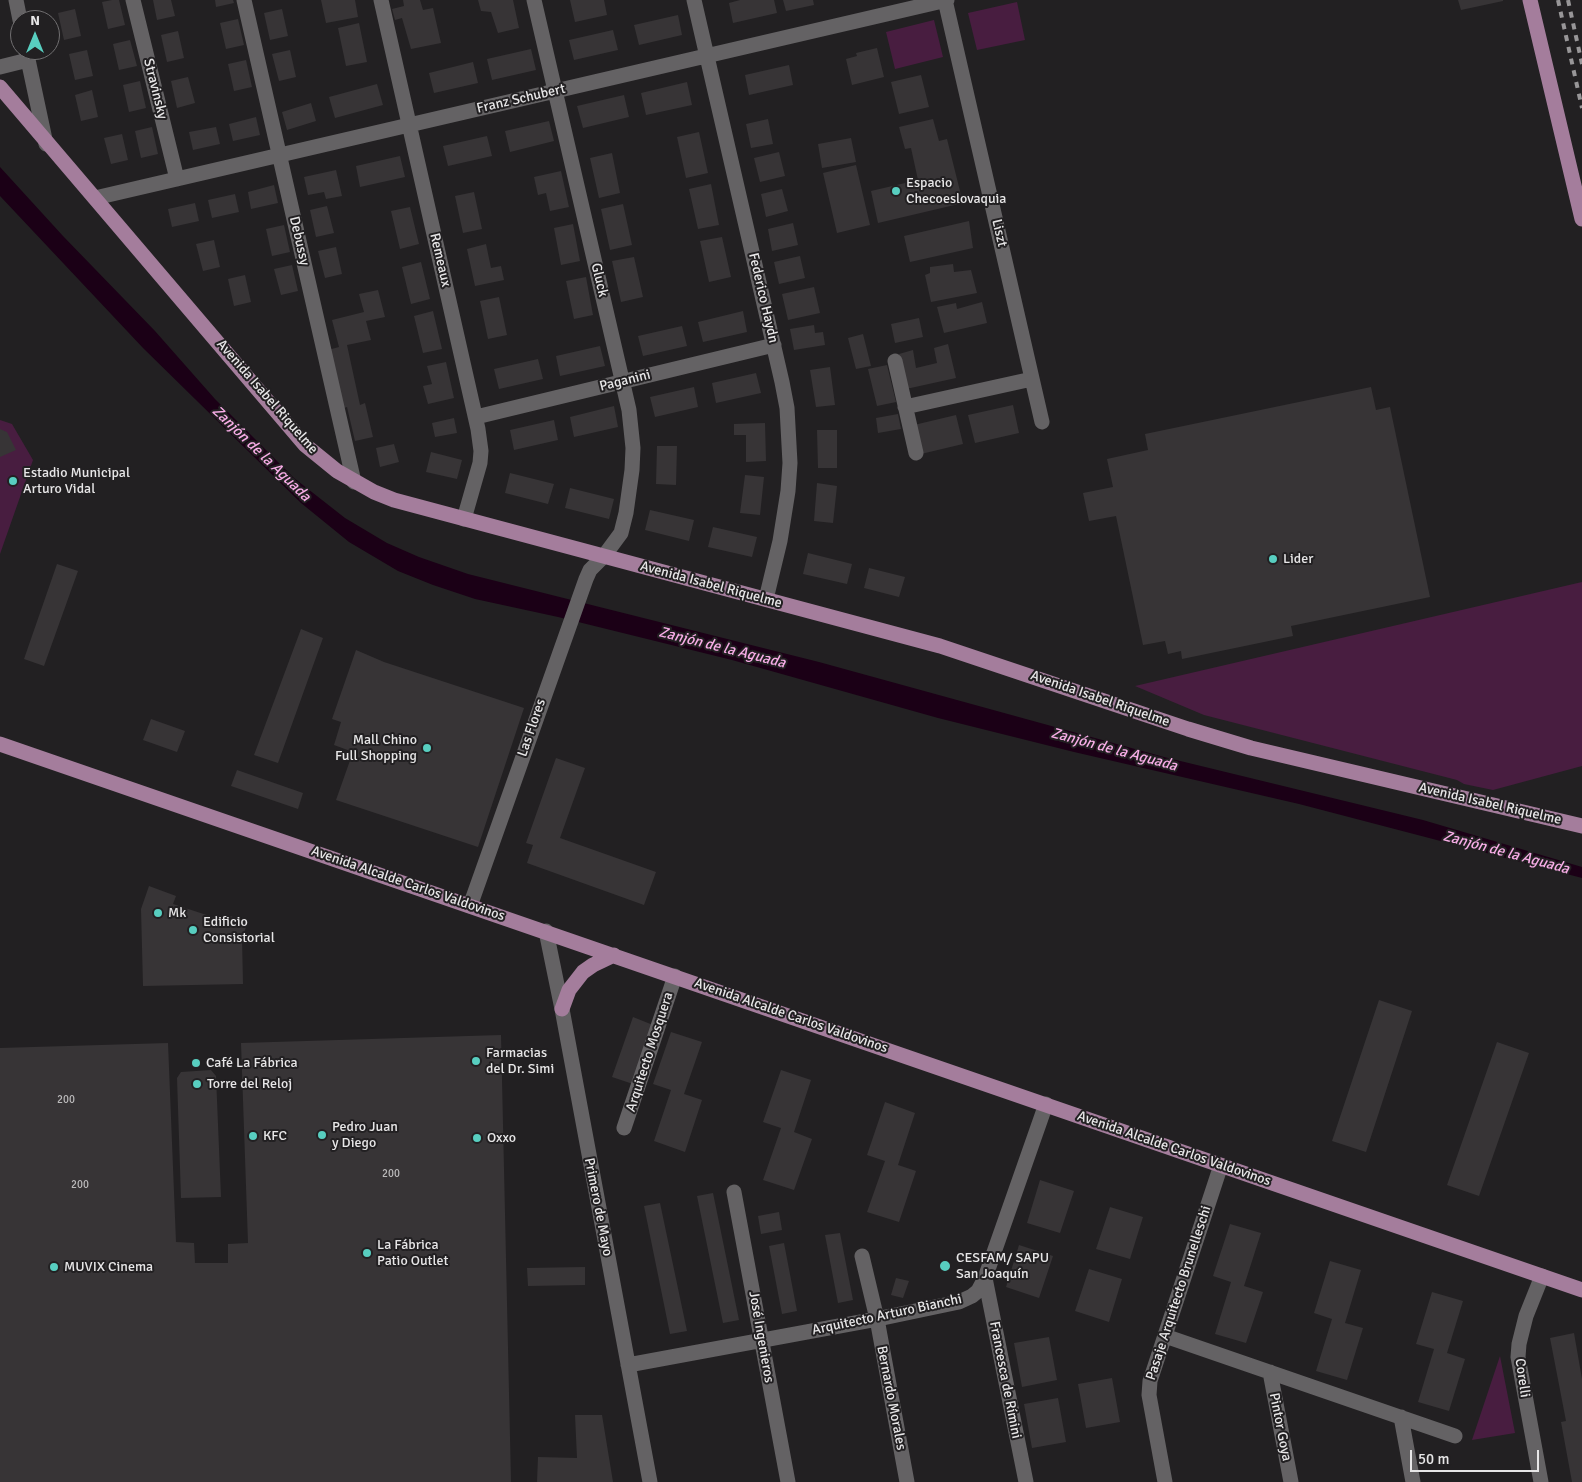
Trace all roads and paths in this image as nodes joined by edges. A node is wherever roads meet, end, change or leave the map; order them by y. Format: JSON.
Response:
{"nodes":[{"id":1,"x":133,"y":0,"type":"edge"},
{"id":2,"x":244,"y":0,"type":"edge"},
{"id":3,"x":381,"y":0,"type":"edge"},
{"id":4,"x":534,"y":0,"type":"edge"},
{"id":5,"x":694,"y":0,"type":"edge"},
{"id":6,"x":946,"y":0,"type":"edge"},
{"id":7,"x":1530,"y":0,"type":"edge"},
{"id":8,"x":707,"y":55,"type":"junction"},
{"id":9,"x":16,"y":60,"type":"edge"},
{"id":10,"x":28,"y":60,"type":"edge"},
{"id":11,"x":0,"y":67,"type":"edge"},
{"id":12,"x":0,"y":87,"type":"edge"},
{"id":13,"x":555,"y":91,"type":"junction"},
{"id":14,"x":409,"y":125,"type":"junction"},
{"id":15,"x":46,"y":144,"type":"junction"},
{"id":16,"x":280,"y":155,"type":"junction"},
{"id":17,"x":176,"y":179,"type":"junction"},
{"id":18,"x":95,"y":198,"type":"junction"},
{"id":19,"x":1582,"y":219,"type":"edge"},
{"id":20,"x":774,"y":345,"type":"junction"},
{"id":21,"x":895,"y":361,"type":"dead end"},
{"id":22,"x":1032,"y":379,"type":"junction"},
{"id":23,"x":623,"y":381,"type":"junction"},
{"id":24,"x":905,"y":407,"type":"junction"},
{"id":25,"x":476,"y":417,"type":"junction"},
{"id":26,"x":1042,"y":422,"type":"dead end"},
{"id":27,"x":916,"y":453,"type":"dead end"},
{"id":28,"x":354,"y":482,"type":"junction"},
{"id":29,"x":464,"y":519,"type":"junction"},
{"id":30,"x":604,"y":556,"type":"junction"},
{"id":31,"x":766,"y":599,"type":"junction"},
{"id":32,"x":0,"y":744,"type":"edge"},
{"id":33,"x":1582,"y":826,"type":"edge"},
{"id":34,"x":470,"y":906,"type":"junction"},
{"id":35,"x":546,"y":931,"type":"junction"},
{"id":36,"x":614,"y":955,"type":"junction"},
{"id":37,"x":674,"y":976,"type":"junction"},
{"id":38,"x":562,"y":1009,"type":"junction"},
{"id":39,"x":1046,"y":1104,"type":"junction"},
{"id":40,"x":624,"y":1128,"type":"dead end"},
{"id":41,"x":1221,"y":1165,"type":"junction"},
{"id":42,"x":734,"y":1192,"type":"dead end"},
{"id":43,"x":862,"y":1256,"type":"dead end"},
{"id":44,"x":1542,"y":1276,"type":"junction"},
{"id":45,"x":985,"y":1278,"type":"junction"},
{"id":46,"x":1582,"y":1290,"type":"edge"},
{"id":47,"x":876,"y":1319,"type":"junction"},
{"id":48,"x":1165,"y":1336,"type":"junction"},
{"id":49,"x":762,"y":1340,"type":"junction"},
{"id":50,"x":628,"y":1365,"type":"junction"},
{"id":51,"x":1270,"y":1372,"type":"junction"},
{"id":52,"x":1401,"y":1417,"type":"junction"},
{"id":53,"x":1455,"y":1436,"type":"dead end"},
{"id":54,"x":650,"y":1482,"type":"edge"},
{"id":55,"x":788,"y":1482,"type":"edge"},
{"id":56,"x":907,"y":1482,"type":"edge"},
{"id":57,"x":1026,"y":1482,"type":"edge"},
{"id":58,"x":1165,"y":1482,"type":"edge"},
{"id":59,"x":1290,"y":1482,"type":"edge"},
{"id":60,"x":1413,"y":1482,"type":"edge"},
{"id":61,"x":1541,"y":1482,"type":"edge"}],
"edges":[{"from":1,"to":17,"type":"street","name":"Stravinsky"},
{"from":2,"to":16,"type":"street","name":"Debussy"},
{"from":3,"to":14,"type":"street","name":"Remeaux"},
{"from":4,"to":13,"type":"street","name":"Gluck"},
{"from":5,"to":8,"type":"street","name":"Federico Haydn"},
{"from":6,"to":8,"type":"street","name":"Franz Schubert"},
{"from":6,"to":22,"type":"street","name":"Liszt"},
{"from":7,"to":19,"type":"main road"},
{"from":8,"to":13,"type":"street","name":"Franz Schubert"},
{"from":8,"to":20,"type":"street","name":"Federico Haydn"},
{"from":9,"to":11,"type":"street"},
{"from":10,"to":15,"type":"street"},
{"from":12,"to":15,"type":"main road","name":"Avenida Isabel Riquelme"},
{"from":13,"to":14,"type":"street","name":"Franz Schubert"},
{"from":13,"to":23,"type":"street","name":"Gluck"},
{"from":14,"to":16,"type":"street","name":"Franz Schubert"},
{"from":14,"to":25,"type":"street","name":"Remeaux"},
{"from":15,"to":18,"type":"main road","name":"Avenida Isabel Riquelme"},
{"from":16,"to":17,"type":"street","name":"Franz Schubert"},
{"from":16,"to":28,"type":"street","name":"Debussy"},
{"from":17,"to":18,"type":"street","name":"Franz Schubert"},
{"from":18,"to":28,"type":"main road","name":"Avenida Isabel Riquelme"},
{"from":20,"to":23,"type":"street","name":"Paganini"},
{"from":20,"to":31,"type":"street","name":"Federico Haydn"},
{"from":21,"to":24,"type":"street"},
{"from":22,"to":24,"type":"street"},
{"from":22,"to":26,"type":"street","name":"Liszt"},
{"from":23,"to":25,"type":"street","name":"Paganini"},
{"from":23,"to":30,"type":"street","name":"Gluck"},
{"from":24,"to":27,"type":"street"},
{"from":25,"to":29,"type":"street","name":"Remeaux"},
{"from":28,"to":29,"type":"main road","name":"Avenida Isabel Riquelme"},
{"from":29,"to":30,"type":"main road","name":"Avenida Isabel Riquelme"},
{"from":30,"to":31,"type":"main road","name":"Avenida Isabel Riquelme"},
{"from":30,"to":34,"type":"street","name":"Las Flores"},
{"from":31,"to":33,"type":"main road","name":"Avenida Isabel Riquelme"},
{"from":32,"to":34,"type":"main road","name":"Avenida Alcalde Carlos Valdovinos"},
{"from":34,"to":35,"type":"main road","name":"Avenida Alcalde Carlos Valdovinos"},
{"from":35,"to":36,"type":"main road","name":"Avenida Alcalde Carlos Valdovinos"},
{"from":35,"to":38,"type":"street","name":"Primero de Mayo"},
{"from":36,"to":37,"type":"main road","name":"Avenida Alcalde Carlos Valdovinos"},
{"from":36,"to":38,"type":"main road"},
{"from":37,"to":39,"type":"main road","name":"Avenida Alcalde Carlos Valdovinos"},
{"from":37,"to":40,"type":"street","name":"Arquitecto Mosquera"},
{"from":38,"to":50,"type":"street","name":"Primero de Mayo"},
{"from":39,"to":41,"type":"main road","name":"Avenida Alcalde Carlos Valdovinos"},
{"from":39,"to":45,"type":"street","name":"Arquitecto Arturo Bianchi"},
{"from":41,"to":44,"type":"main road","name":"Avenida Alcalde Carlos Valdovinos"},
{"from":41,"to":48,"type":"street","name":"Pasaje Arquitecto Brunelleschi"},
{"from":42,"to":49,"type":"street","name":"José Ingenieros"},
{"from":43,"to":47,"type":"street","name":"Bernardo Morales"},
{"from":44,"to":46,"type":"main road","name":"Avenida Alcalde Carlos Valdovinos"},
{"from":44,"to":61,"type":"street","name":"Corelli"},
{"from":45,"to":47,"type":"street","name":"Arquitecto Arturo Bianchi"},
{"from":45,"to":57,"type":"street","name":"Francesca de Rímini"},
{"from":47,"to":49,"type":"street","name":"Arquitecto Arturo Bianchi"},
{"from":47,"to":56,"type":"street","name":"Bernardo Morales"},
{"from":48,"to":51,"type":"street"},
{"from":48,"to":58,"type":"street","name":"Pasaje Arquitecto Brunelleschi"},
{"from":49,"to":50,"type":"street","name":"Arquitecto Arturo Bianchi"},
{"from":49,"to":55,"type":"street","name":"José Ingenieros"},
{"from":50,"to":54,"type":"street","name":"Primero de Mayo"},
{"from":51,"to":52,"type":"street"},
{"from":51,"to":59,"type":"street","name":"Pintor Goya"},
{"from":52,"to":53,"type":"street"},
{"from":52,"to":60,"type":"street"}]}
